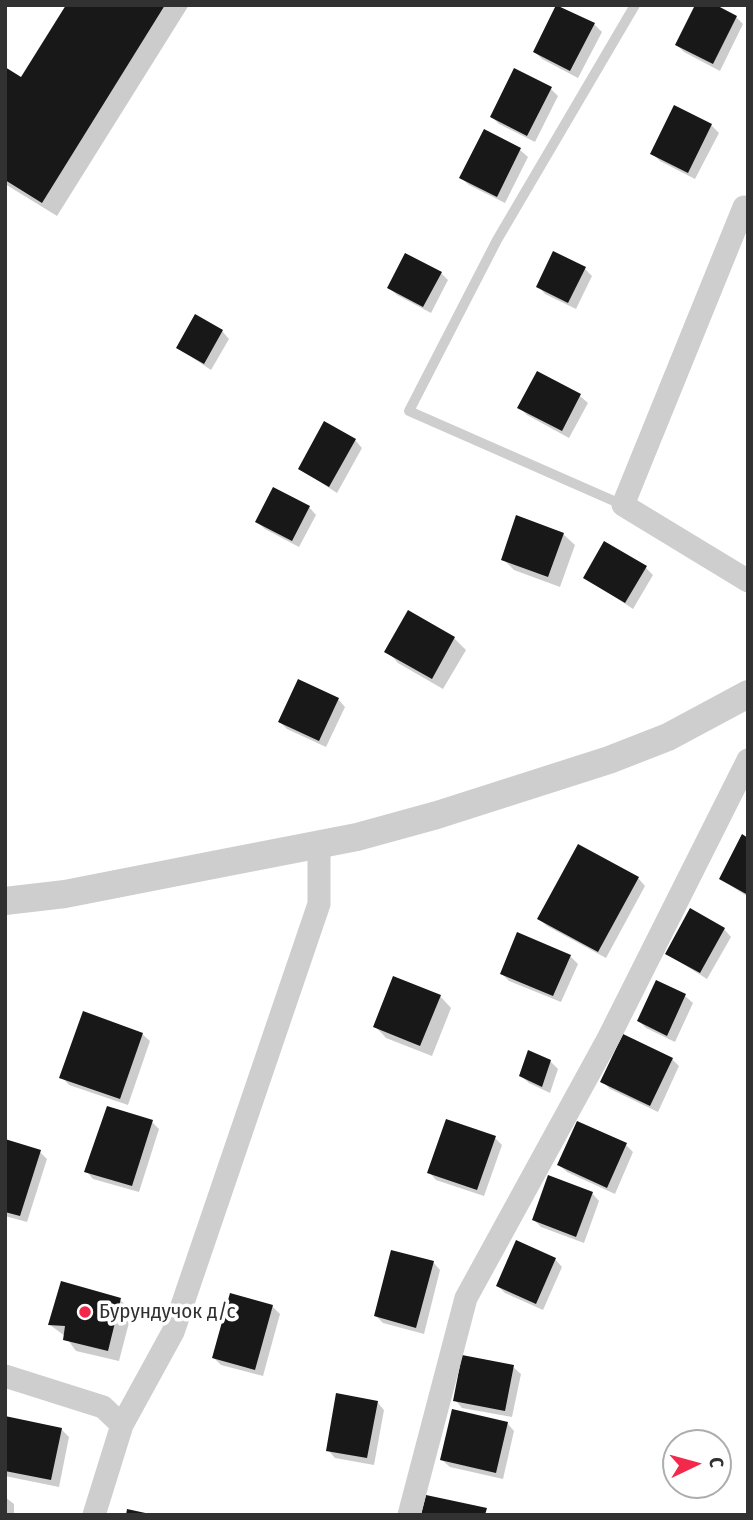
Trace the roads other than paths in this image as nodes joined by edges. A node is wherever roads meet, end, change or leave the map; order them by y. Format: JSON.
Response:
{"nodes":[{"id":1,"x":635,"y":5,"type":"edge"},
{"id":2,"x":744,"y":207,"type":"dead end"},
{"id":3,"x":623,"y":505,"type":"junction"},
{"id":4,"x":748,"y":581,"type":"edge"},
{"id":5,"x":748,"y":694,"type":"edge"},
{"id":6,"x":748,"y":760,"type":"edge"},
{"id":7,"x":319,"y":844,"type":"junction"},
{"id":8,"x":5,"y":901,"type":"edge"},
{"id":9,"x":5,"y":1376,"type":"edge"},
{"id":10,"x":122,"y":1425,"type":"junction"},
{"id":11,"x":94,"y":1515,"type":"edge"},
{"id":12,"x":409,"y":1515,"type":"edge"}],
"edges":[{"from":1,"to":3,"type":"lane"},
{"from":2,"to":3,"type":"street"},
{"from":3,"to":4,"type":"street"},
{"from":5,"to":7,"type":"street"},
{"from":6,"to":12,"type":"street"},
{"from":7,"to":8,"type":"street"},
{"from":7,"to":10,"type":"street"},
{"from":9,"to":10,"type":"street"},
{"from":10,"to":11,"type":"street"}]}
